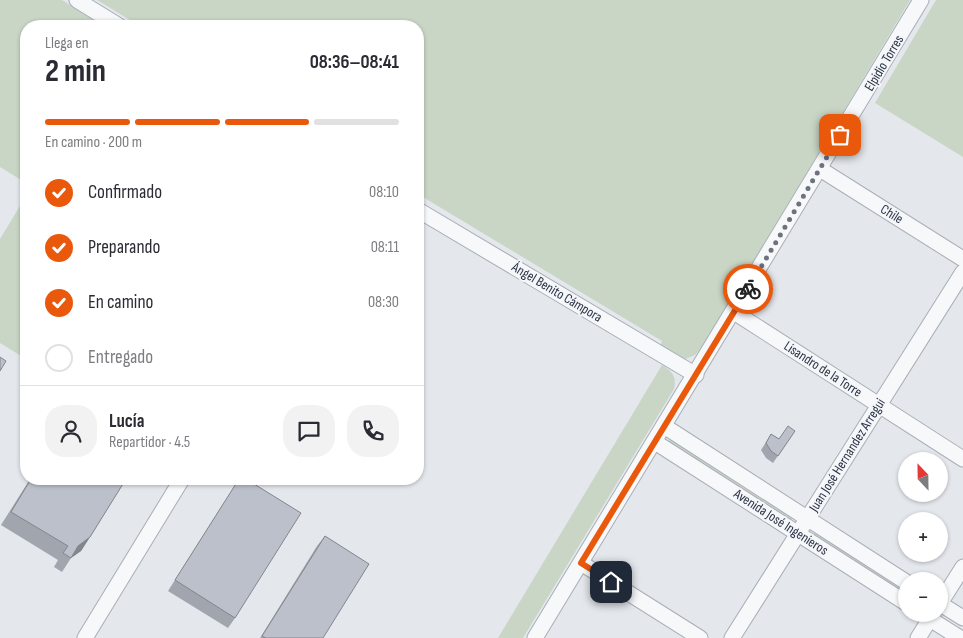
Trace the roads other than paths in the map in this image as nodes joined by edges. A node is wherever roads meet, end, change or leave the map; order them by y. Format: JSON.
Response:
{"nodes":[{"id":1,"x":77,"y":0,"type":"edge"},
{"id":2,"x":921,"y":0,"type":"edge"},
{"id":3,"x":109,"y":20,"type":"edge"},
{"id":4,"x":820,"y":169,"type":"junction"},
{"id":5,"x":424,"y":214,"type":"edge"},
{"id":6,"x":963,"y":259,"type":"edge"},
{"id":7,"x":963,"y":272,"type":"edge"},
{"id":8,"x":734,"y":312,"type":"junction"},
{"id":9,"x":696,"y":375,"type":"junction"},
{"id":10,"x":879,"y":405,"type":"junction"},
{"id":11,"x":664,"y":426,"type":"junction"},
{"id":12,"x":655,"y":442,"type":"junction"},
{"id":13,"x":963,"y":459,"type":"edge"},
{"id":14,"x":178,"y":485,"type":"edge"},
{"id":15,"x":807,"y":518,"type":"junction"},
{"id":16,"x":798,"y":534,"type":"junction"},
{"id":17,"x":581,"y":563,"type":"junction"},
{"id":18,"x":963,"y":567,"type":"edge"},
{"id":19,"x":898,"y":577,"type":"edge"},
{"id":20,"x":948,"y":589,"type":"edge"},
{"id":21,"x":898,"y":599,"type":"edge"},
{"id":22,"x":948,"y":614,"type":"edge"},
{"id":23,"x":963,"y":618,"type":"edge"},
{"id":24,"x":927,"y":622,"type":"edge"},
{"id":25,"x":945,"y":622,"type":"edge"},
{"id":26,"x":85,"y":638,"type":"edge"},
{"id":27,"x":535,"y":638,"type":"edge"},
{"id":28,"x":700,"y":638,"type":"edge"},
{"id":29,"x":732,"y":638,"type":"edge"},
{"id":30,"x":918,"y":638,"type":"edge"},
{"id":31,"x":960,"y":638,"type":"edge"}],
"edges":[{"from":1,"to":3,"type":"street"},
{"from":2,"to":4,"type":"street","name":"Elpidio Torres"},
{"from":4,"to":6,"type":"street","name":"Chile"},
{"from":4,"to":8,"type":"street","name":"Elpidio Torres"},
{"from":5,"to":9,"type":"street","name":"Ángel Benito Cámpora"},
{"from":7,"to":10,"type":"street","name":"Juan José Hernandez Arregui"},
{"from":8,"to":9,"type":"street","name":"Elpidio Torres"},
{"from":8,"to":10,"type":"street","name":"Lisandro de la Torre"},
{"from":9,"to":11,"type":"street","name":"Elpidio Torres"},
{"from":10,"to":13,"type":"street","name":"Lisandro de la Torre"},
{"from":10,"to":15,"type":"street","name":"Juan José Hernandez Arregui"},
{"from":11,"to":12,"type":"street","name":"Elpidio Torres"},
{"from":11,"to":15,"type":"street","name":"Avenida José Ingenieros"},
{"from":12,"to":16,"type":"street","name":"Avenida José Ingenieros"},
{"from":12,"to":17,"type":"street","name":"Elpidio Torres"},
{"from":14,"to":26,"type":"street"},
{"from":15,"to":16,"type":"street","name":"Juan José Hernandez Arregui"},
{"from":15,"to":19,"type":"street","name":"Avenida José Ingenieros"},
{"from":16,"to":21,"type":"street","name":"Avenida José Ingenieros"},
{"from":16,"to":29,"type":"street","name":"Juan José Hernandez Arregui"},
{"from":17,"to":27,"type":"street","name":"Elpidio Torres"},
{"from":17,"to":28,"type":"street"},
{"from":18,"to":20,"type":"street"},
{"from":22,"to":23,"type":"street"},
{"from":24,"to":30,"type":"street"},
{"from":25,"to":31,"type":"street"}]}
